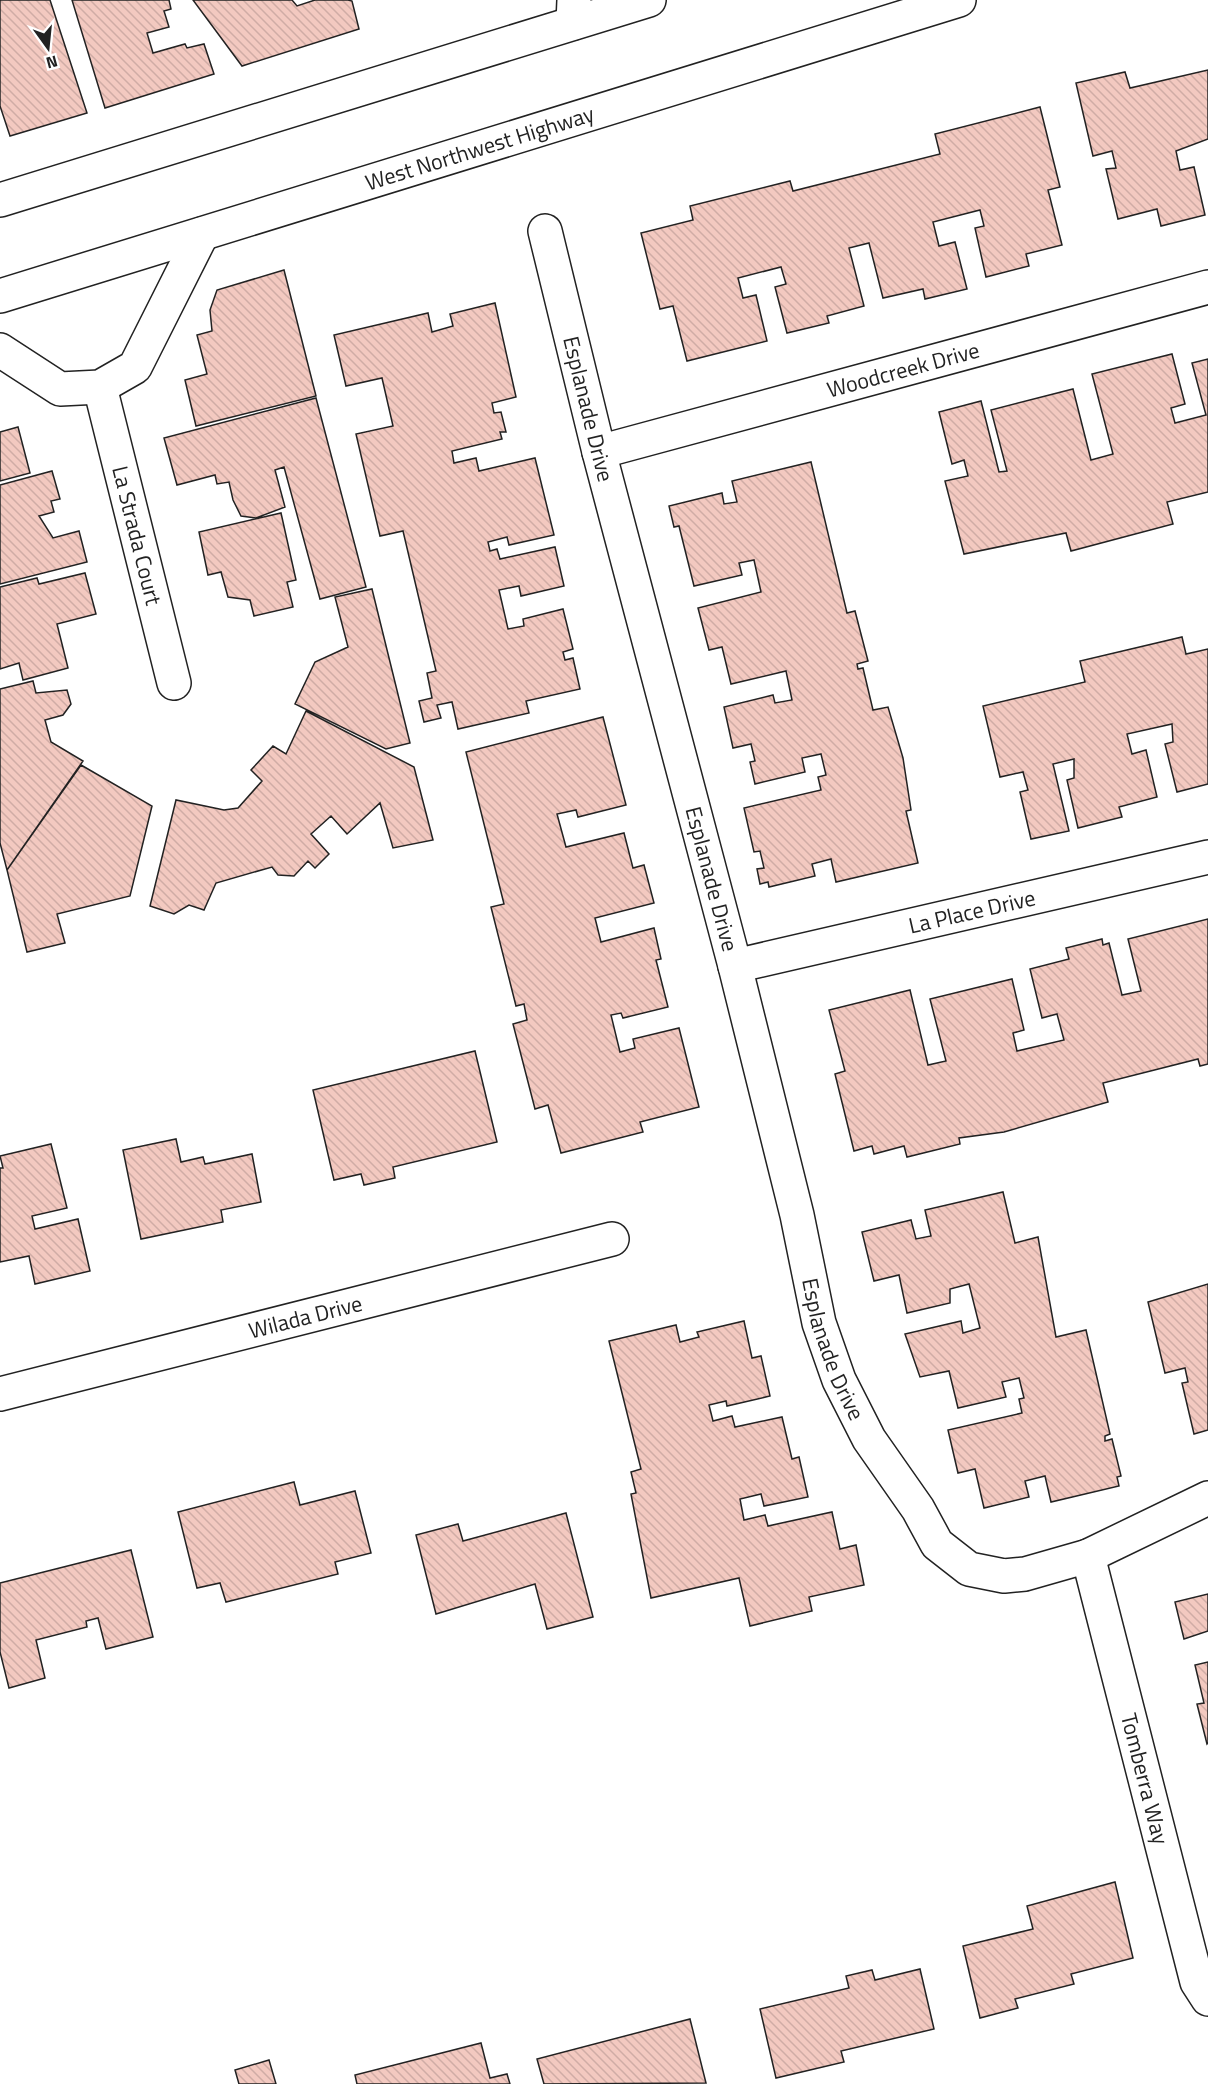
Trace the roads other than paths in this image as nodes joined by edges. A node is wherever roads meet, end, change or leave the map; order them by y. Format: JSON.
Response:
{"nodes":[{"id":1,"x":649,"y":0,"type":"edge"},
{"id":2,"x":959,"y":0,"type":"edge"},
{"id":3,"x":573,"y":12,"type":"edge"},
{"id":4,"x":0,"y":200,"type":"edge"},
{"id":5,"x":544,"y":231,"type":"dead end"},
{"id":6,"x":202,"y":234,"type":"junction"},
{"id":7,"x":1208,"y":286,"type":"edge"},
{"id":8,"x":0,"y":296,"type":"edge"},
{"id":9,"x":0,"y":350,"type":"edge"},
{"id":10,"x":100,"y":387,"type":"junction"},
{"id":11,"x":599,"y":452,"type":"junction"},
{"id":12,"x":174,"y":683,"type":"dead end"},
{"id":13,"x":1208,"y":857,"type":"edge"},
{"id":14,"x":735,"y":966,"type":"junction"},
{"id":15,"x":612,"y":1239,"type":"dead end"},
{"id":16,"x":0,"y":1394,"type":"edge"},
{"id":17,"x":1208,"y":1498,"type":"edge"},
{"id":18,"x":1088,"y":1556,"type":"junction"},
{"id":19,"x":1208,"y":1999,"type":"edge"}],
"edges":[{"from":1,"to":3,"type":"street"},
{"from":2,"to":6,"type":"street","name":"West Northwest Highway"},
{"from":3,"to":4,"type":"street"},
{"from":5,"to":11,"type":"street","name":"Esplanade Drive"},
{"from":6,"to":8,"type":"street","name":"West Northwest Highway"},
{"from":6,"to":10,"type":"street"},
{"from":7,"to":11,"type":"street","name":"Woodcreek Drive"},
{"from":9,"to":10,"type":"street"},
{"from":10,"to":12,"type":"street","name":"La Strada Court"},
{"from":11,"to":14,"type":"street","name":"Esplanade Drive"},
{"from":13,"to":14,"type":"street","name":"La Place Drive"},
{"from":14,"to":18,"type":"street","name":"Esplanade Drive"},
{"from":15,"to":16,"type":"street","name":"Wilada Drive"},
{"from":17,"to":18,"type":"street"},
{"from":18,"to":19,"type":"street","name":"Tomberra Way"}]}
